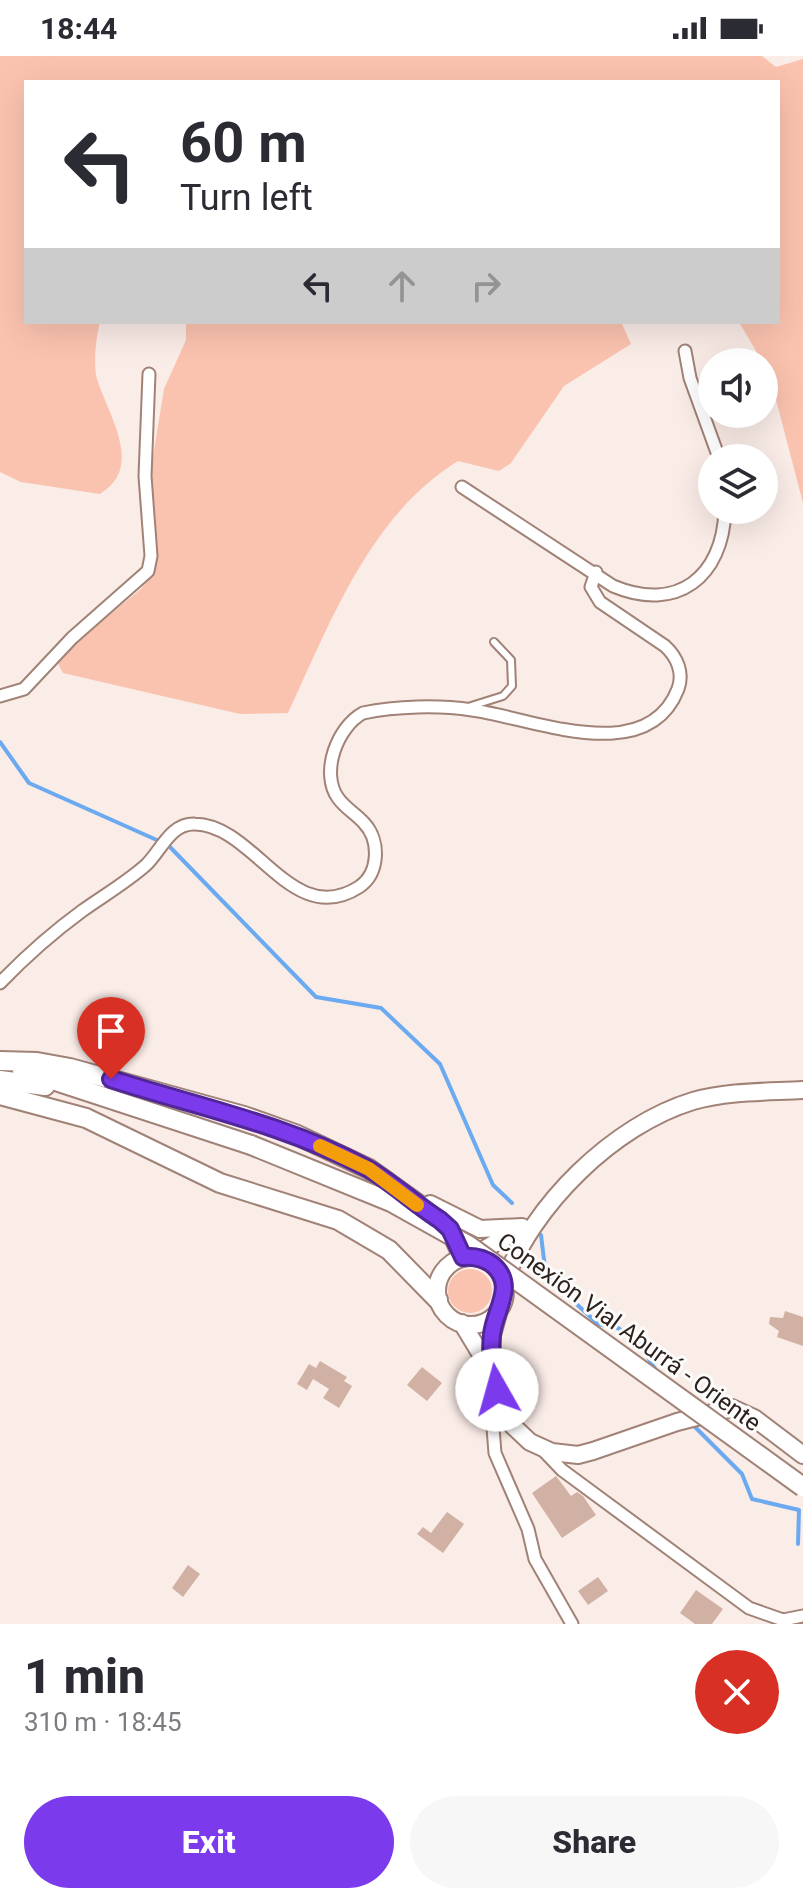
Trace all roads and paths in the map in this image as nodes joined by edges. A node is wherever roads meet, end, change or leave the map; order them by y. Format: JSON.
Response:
{"nodes":[{"id":1,"x":685,"y":351,"type":"dead end"},
{"id":2,"x":149,"y":374,"type":"dead end"},
{"id":3,"x":714,"y":444,"type":"edge"},
{"id":4,"x":462,"y":487,"type":"dead end"},
{"id":5,"x":723,"y":524,"type":"edge"},
{"id":6,"x":596,"y":572,"type":"junction"},
{"id":7,"x":494,"y":642,"type":"dead end"},
{"id":8,"x":0,"y":696,"type":"edge"},
{"id":9,"x":465,"y":709,"type":"junction"},
{"id":10,"x":0,"y":983,"type":"edge"},
{"id":11,"x":0,"y":1062,"type":"edge"},
{"id":12,"x":0,"y":1080,"type":"edge"},
{"id":13,"x":803,"y":1090,"type":"edge"},
{"id":14,"x":0,"y":1095,"type":"edge"},
{"id":15,"x":112,"y":1097,"type":"junction"},
{"id":16,"x":369,"y":1169,"type":"junction"},
{"id":17,"x":545,"y":1211,"type":"junction"},
{"id":18,"x":522,"y":1227,"type":"junction"},
{"id":19,"x":467,"y":1257,"type":"junction"},
{"id":20,"x":504,"y":1283,"type":"junction"},
{"id":21,"x":438,"y":1300,"type":"junction"},
{"id":22,"x":499,"y":1309,"type":"junction"},
{"id":23,"x":462,"y":1323,"type":"junction"},
{"id":24,"x":491,"y":1371,"type":"junction"},
{"id":25,"x":504,"y":1407,"type":"junction"},
{"id":26,"x":540,"y":1448,"type":"junction"},
{"id":27,"x":803,"y":1455,"type":"edge"},
{"id":28,"x":803,"y":1487,"type":"edge"},
{"id":29,"x":803,"y":1616,"type":"edge"},
{"id":30,"x":572,"y":1624,"type":"edge"}],
"edges":[{"from":1,"to":3,"type":"street"},
{"from":2,"to":8,"type":"street"},
{"from":4,"to":6,"type":"street"},
{"from":5,"to":6,"type":"street"},
{"from":6,"to":9,"type":"street"},
{"from":7,"to":9,"type":"lane"},
{"from":9,"to":10,"type":"street"},
{"from":11,"to":15,"type":"main road"},
{"from":11,"to":16,"type":"main road"},
{"from":12,"to":15,"type":"main road"},
{"from":13,"to":17,"type":"main road"},
{"from":14,"to":21,"type":"main road"},
{"from":15,"to":28,"type":"main road","name":"Conexión Vial Aburrá - Oriente","bridge":true},
{"from":16,"to":18,"type":"main road"},
{"from":16,"to":19,"type":"main road"},
{"from":17,"to":18,"type":"main road"},
{"from":17,"to":20,"type":"main road"},
{"from":18,"to":19,"type":"main road"},
{"from":19,"to":20,"type":"main road"},
{"from":19,"to":21,"type":"main road"},
{"from":20,"to":22,"type":"main road"},
{"from":21,"to":23,"type":"main road"},
{"from":22,"to":23,"type":"main road"},
{"from":22,"to":24,"type":"main road"},
{"from":23,"to":24,"type":"main road"},
{"from":24,"to":25,"type":"main road"},
{"from":25,"to":26,"type":"main road"},
{"from":25,"to":30,"type":"street"},
{"from":26,"to":27,"type":"main road"},
{"from":26,"to":29,"type":"street"}]}
